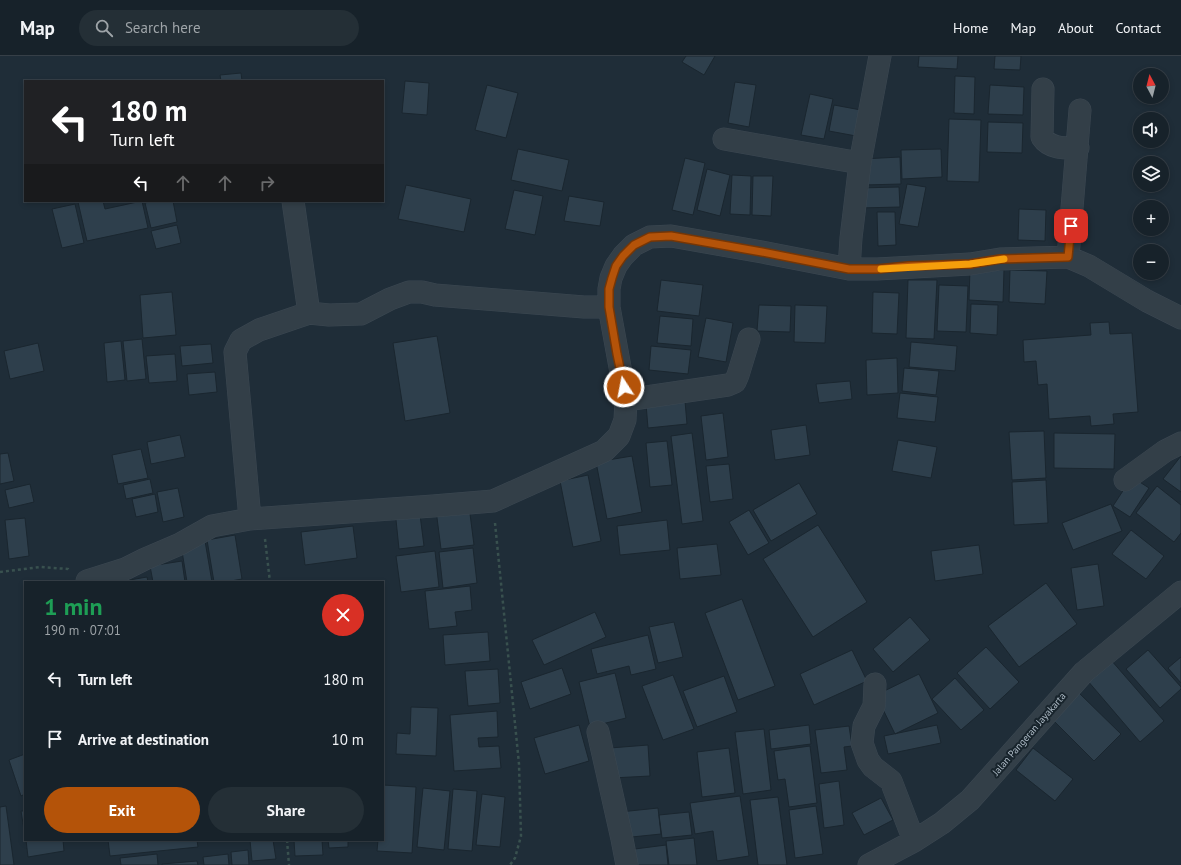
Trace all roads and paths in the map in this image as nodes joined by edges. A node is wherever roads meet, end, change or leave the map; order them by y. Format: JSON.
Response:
{"nodes":[{"id":1,"x":880,"y":56,"type":"edge"},
{"id":2,"x":1043,"y":89,"type":"dead end"},
{"id":3,"x":1080,"y":110,"type":"dead end"},
{"id":4,"x":724,"y":139,"type":"dead end"},
{"id":5,"x":1078,"y":148,"type":"junction"},
{"id":6,"x":860,"y":163,"type":"junction"},
{"id":7,"x":293,"y":202,"type":"edge"},
{"id":8,"x":1068,"y":257,"type":"junction"},
{"id":9,"x":849,"y":269,"type":"junction"},
{"id":10,"x":609,"y":307,"type":"junction"},
{"id":11,"x":309,"y":312,"type":"junction"},
{"id":12,"x":1181,"y":318,"type":"edge"},
{"id":13,"x":749,"y":338,"type":"dead end"},
{"id":14,"x":626,"y":400,"type":"junction"},
{"id":15,"x":1181,"y":443,"type":"edge"},
{"id":16,"x":1125,"y":480,"type":"dead end"},
{"id":17,"x":493,"y":500,"type":"junction"},
{"id":18,"x":256,"y":519,"type":"junction"},
{"id":19,"x":0,"y":572,"type":"edge"},
{"id":20,"x":87,"y":581,"type":"joint"},
{"id":21,"x":270,"y":581,"type":"edge"},
{"id":22,"x":1181,"y":592,"type":"edge"},
{"id":23,"x":875,"y":684,"type":"dead end"},
{"id":24,"x":598,"y":732,"type":"dead end"},
{"id":25,"x":287,"y":841,"type":"edge"},
{"id":26,"x":914,"y":841,"type":"junction"},
{"id":27,"x":289,"y":865,"type":"edge"},
{"id":28,"x":510,"y":865,"type":"edge"},
{"id":29,"x":627,"y":865,"type":"edge"},
{"id":30,"x":869,"y":865,"type":"edge"}],
"edges":[{"from":1,"to":6,"type":"street"},
{"from":2,"to":5,"type":"street"},
{"from":3,"to":5,"type":"street"},
{"from":4,"to":6,"type":"street"},
{"from":5,"to":8,"type":"street"},
{"from":6,"to":9,"type":"street"},
{"from":7,"to":11,"type":"street"},
{"from":8,"to":9,"type":"street"},
{"from":8,"to":12,"type":"street"},
{"from":9,"to":10,"type":"street"},
{"from":10,"to":11,"type":"street"},
{"from":10,"to":14,"type":"street"},
{"from":11,"to":18,"type":"street"},
{"from":13,"to":14,"type":"street"},
{"from":14,"to":17,"type":"street"},
{"from":15,"to":16,"type":"street"},
{"from":17,"to":18,"type":"street"},
{"from":17,"to":28,"type":"path"},
{"from":18,"to":20,"type":"street"},
{"from":18,"to":21,"type":"path"},
{"from":19,"to":20,"type":"path"},
{"from":22,"to":26,"type":"street","name":"Jalan Pangeran Jayakarta"},
{"from":23,"to":26,"type":"street"},
{"from":24,"to":29,"type":"street"},
{"from":25,"to":27,"type":"path"},
{"from":26,"to":30,"type":"street","name":"Jalan Pangeran Jayakarta"}]}
